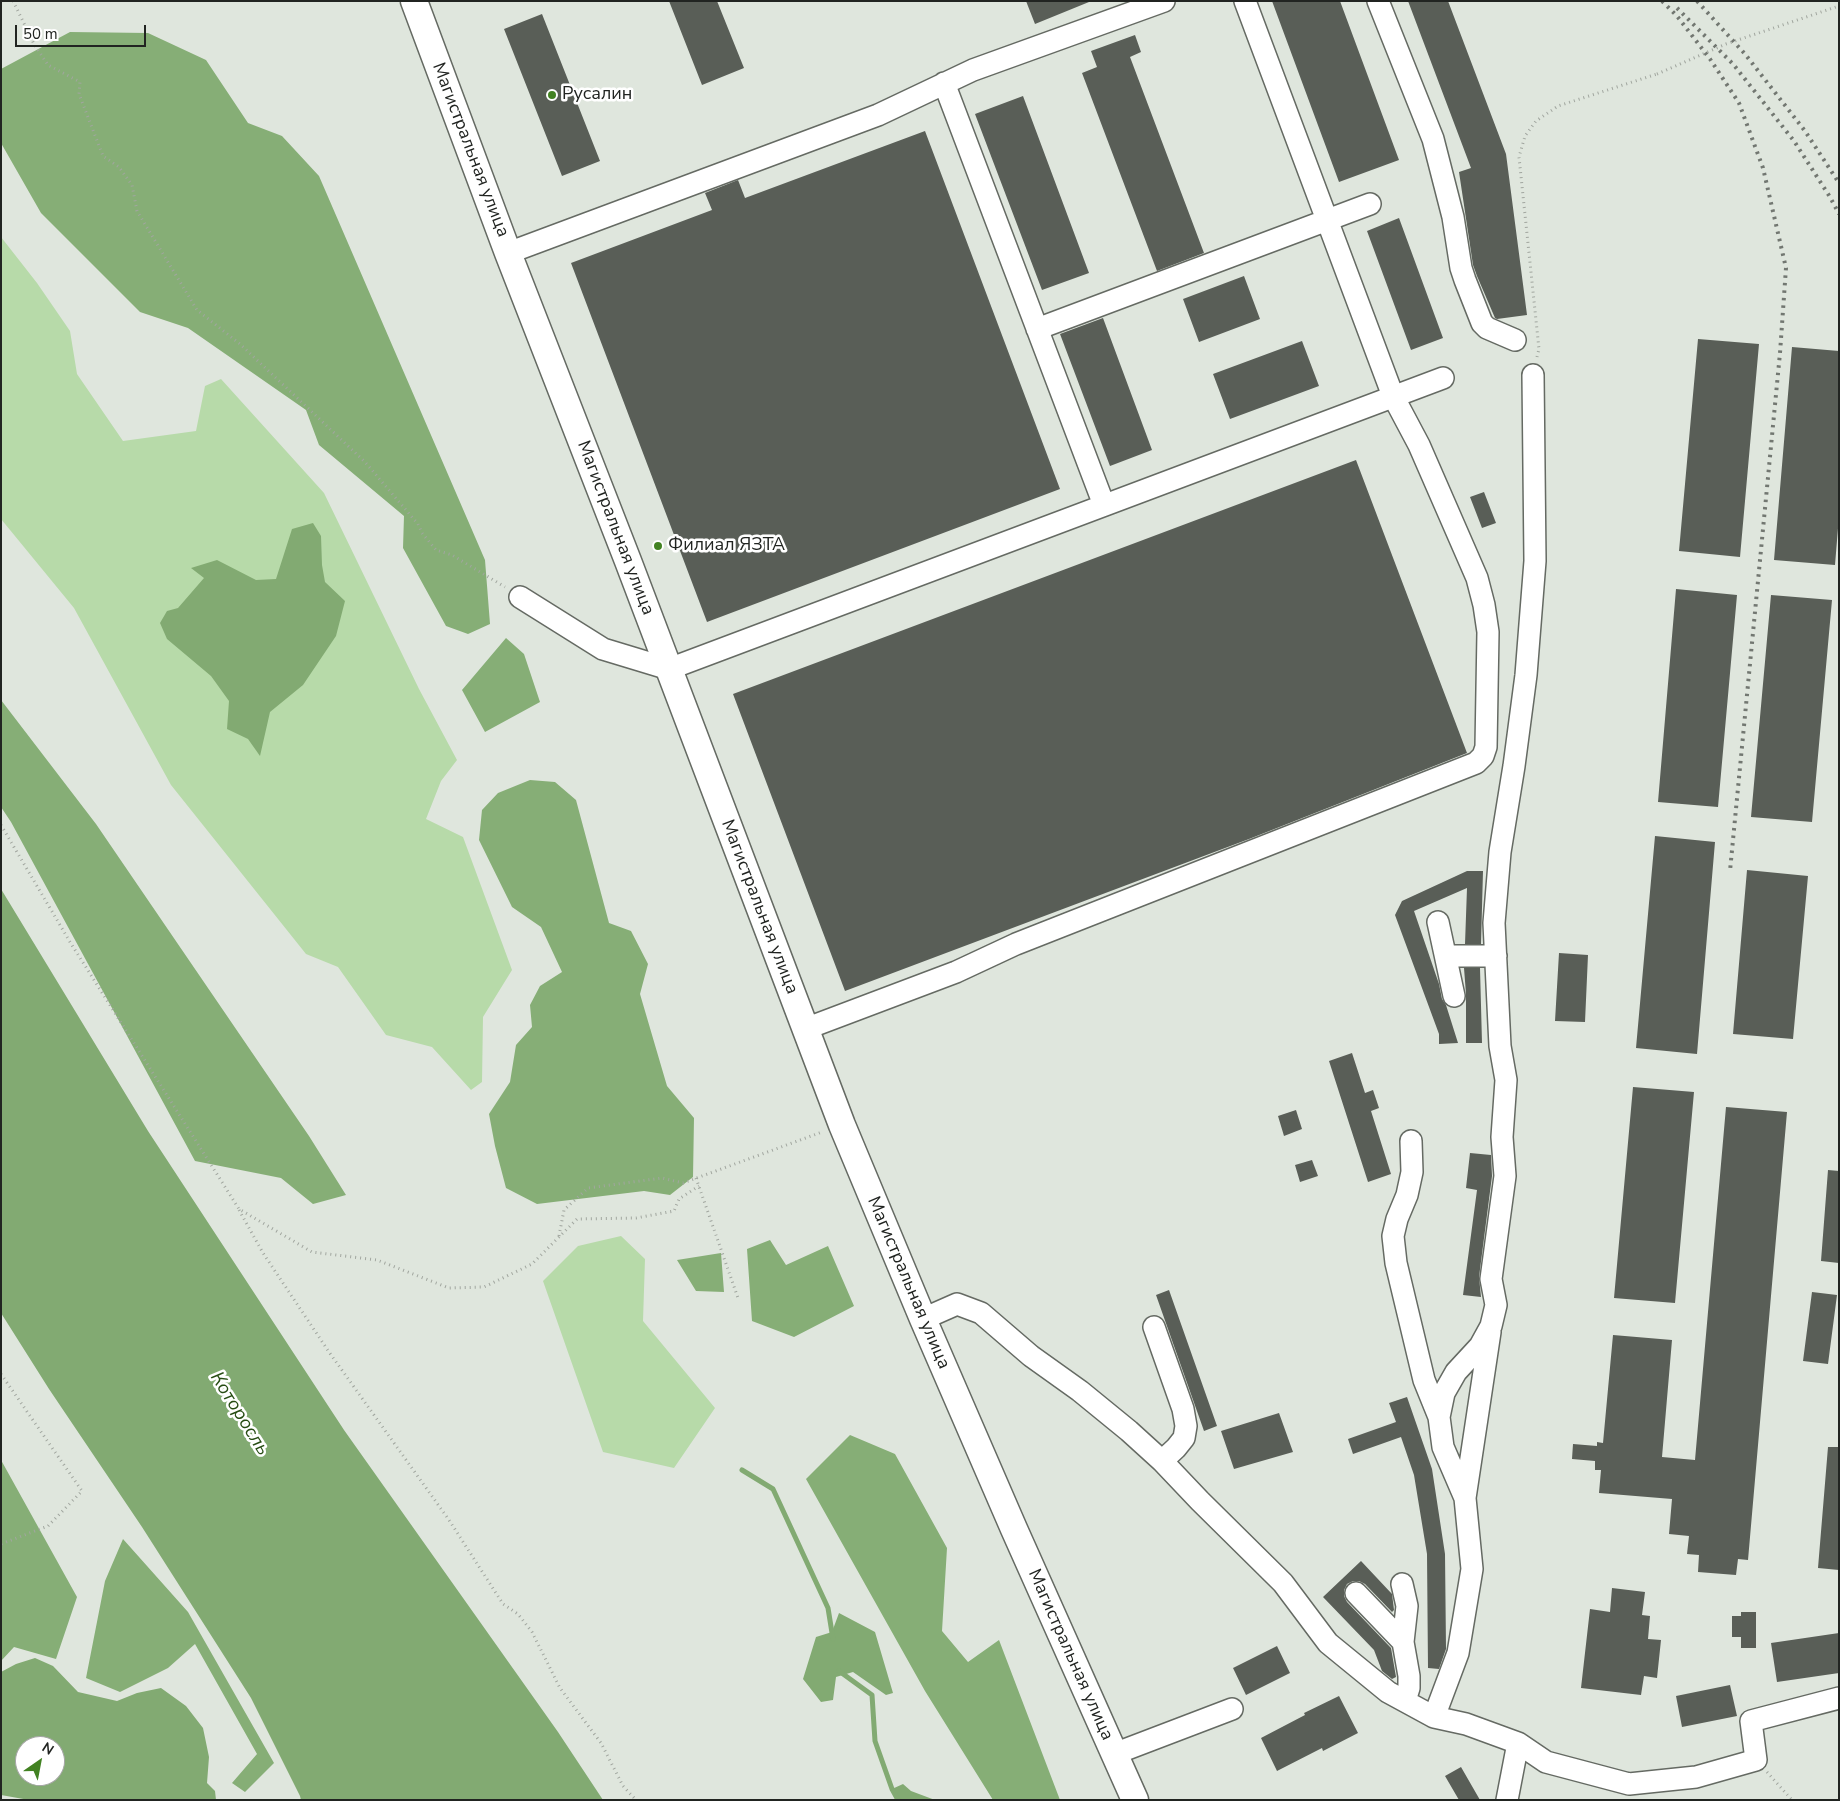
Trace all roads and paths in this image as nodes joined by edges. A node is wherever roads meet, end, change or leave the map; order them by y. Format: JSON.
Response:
{"nodes":[{"id":1,"x":13,"y":1,"type":"edge"},
{"id":2,"x":414,"y":1,"type":"edge"},
{"id":3,"x":1164,"y":1,"type":"edge"},
{"id":4,"x":1245,"y":1,"type":"edge"},
{"id":5,"x":1378,"y":1,"type":"edge"},
{"id":6,"x":1839,"y":6,"type":"edge"},
{"id":7,"x":944,"y":83,"type":"junction"},
{"id":8,"x":1370,"y":204,"type":"dead end"},
{"id":9,"x":1327,"y":220,"type":"junction"},
{"id":10,"x":508,"y":253,"type":"junction"},
{"id":11,"x":1037,"y":329,"type":"junction"},
{"id":12,"x":1515,"y":340,"type":"dead end"},
{"id":13,"x":1533,"y":375,"type":"joint"},
{"id":14,"x":1443,"y":378,"type":"dead end"},
{"id":15,"x":1393,"y":396,"type":"junction"},
{"id":16,"x":1104,"y":505,"type":"junction"},
{"id":17,"x":520,"y":597,"type":"joint"},
{"id":18,"x":669,"y":669,"type":"junction"},
{"id":19,"x":1,"y":825,"type":"edge"},
{"id":20,"x":1438,"y":922,"type":"dead end"},
{"id":21,"x":1446,"y":956,"type":"junction"},
{"id":22,"x":1496,"y":956,"type":"junction"},
{"id":23,"x":1454,"y":996,"type":"dead end"},
{"id":24,"x":805,"y":1029,"type":"junction"},
{"id":25,"x":842,"y":1125,"type":"junction"},
{"id":26,"x":1411,"y":1141,"type":"dead end"},
{"id":27,"x":696,"y":1178,"type":"junction"},
{"id":28,"x":699,"y":1186,"type":"junction"},
{"id":29,"x":239,"y":1209,"type":"junction"},
{"id":30,"x":559,"y":1237,"type":"junction"},
{"id":31,"x":738,"y":1298,"type":"dead end"},
{"id":32,"x":923,"y":1319,"type":"junction"},
{"id":33,"x":1154,"y":1326,"type":"dead end"},
{"id":34,"x":1491,"y":1326,"type":"junction"},
{"id":35,"x":1,"y":1374,"type":"edge"},
{"id":36,"x":1438,"y":1417,"type":"junction"},
{"id":37,"x":1162,"y":1461,"type":"junction"},
{"id":38,"x":1465,"y":1498,"type":"junction"},
{"id":39,"x":1,"y":1544,"type":"edge"},
{"id":40,"x":1402,"y":1584,"type":"dead end"},
{"id":41,"x":1356,"y":1593,"type":"dead end"},
{"id":42,"x":1403,"y":1642,"type":"junction"},
{"id":43,"x":1839,"y":1698,"type":"edge"},
{"id":44,"x":1405,"y":1701,"type":"junction"},
{"id":45,"x":1232,"y":1709,"type":"dead end"},
{"id":46,"x":1434,"y":1717,"type":"junction"},
{"id":47,"x":1518,"y":1743,"type":"junction"},
{"id":48,"x":1114,"y":1754,"type":"junction"},
{"id":49,"x":1756,"y":1760,"type":"junction"},
{"id":50,"x":636,"y":1800,"type":"edge"},
{"id":51,"x":1135,"y":1800,"type":"edge"},
{"id":52,"x":1507,"y":1800,"type":"edge"},
{"id":53,"x":1792,"y":1800,"type":"edge"}],
"edges":[{"from":1,"to":17,"type":"path"},
{"from":2,"to":10,"type":"main road","name":"Магистральная улица"},
{"from":3,"to":7,"type":"lane"},
{"from":4,"to":9,"type":"lane"},
{"from":5,"to":12,"type":"lane"},
{"from":6,"to":13,"type":"path","bridge":true},
{"from":7,"to":10,"type":"lane"},
{"from":7,"to":11,"type":"lane"},
{"from":8,"to":9,"type":"lane"},
{"from":9,"to":11,"type":"lane"},
{"from":9,"to":15,"type":"lane"},
{"from":10,"to":18,"type":"main road","name":"Магистральная улица"},
{"from":11,"to":16,"type":"lane"},
{"from":13,"to":22,"type":"lane"},
{"from":14,"to":15,"type":"lane"},
{"from":15,"to":16,"type":"lane"},
{"from":15,"to":24,"type":"lane"},
{"from":16,"to":18,"type":"lane"},
{"from":17,"to":18,"type":"lane"},
{"from":18,"to":24,"type":"main road","name":"Магистральная улица"},
{"from":19,"to":29,"type":"path"},
{"from":20,"to":21,"type":"lane"},
{"from":21,"to":22,"type":"lane"},
{"from":21,"to":23,"type":"lane"},
{"from":22,"to":34,"type":"lane"},
{"from":24,"to":25,"type":"main road","name":"Магистральная улица"},
{"from":25,"to":27,"type":"path"},
{"from":25,"to":32,"type":"main road","name":"Магистральная улица"},
{"from":26,"to":36,"type":"lane"},
{"from":27,"to":28,"type":"path"},
{"from":27,"to":30,"type":"path"},
{"from":28,"to":30,"type":"path"},
{"from":28,"to":31,"type":"path"},
{"from":29,"to":30,"type":"path"},
{"from":29,"to":50,"type":"path"},
{"from":32,"to":37,"type":"lane"},
{"from":32,"to":48,"type":"main road","name":"Магистральная улица"},
{"from":33,"to":37,"type":"lane"},
{"from":34,"to":36,"type":"lane"},
{"from":34,"to":38,"type":"lane"},
{"from":35,"to":39,"type":"path"},
{"from":36,"to":38,"type":"lane"},
{"from":37,"to":44,"type":"lane"},
{"from":38,"to":46,"type":"lane"},
{"from":40,"to":42,"type":"lane"},
{"from":41,"to":42,"type":"lane"},
{"from":42,"to":44,"type":"lane"},
{"from":43,"to":49,"type":"lane"},
{"from":44,"to":46,"type":"lane"},
{"from":45,"to":48,"type":"lane"},
{"from":46,"to":47,"type":"lane"},
{"from":47,"to":49,"type":"lane"},
{"from":47,"to":52,"type":"lane"},
{"from":48,"to":51,"type":"main road","name":"Магистральная улица"},
{"from":49,"to":53,"type":"path"}]}
